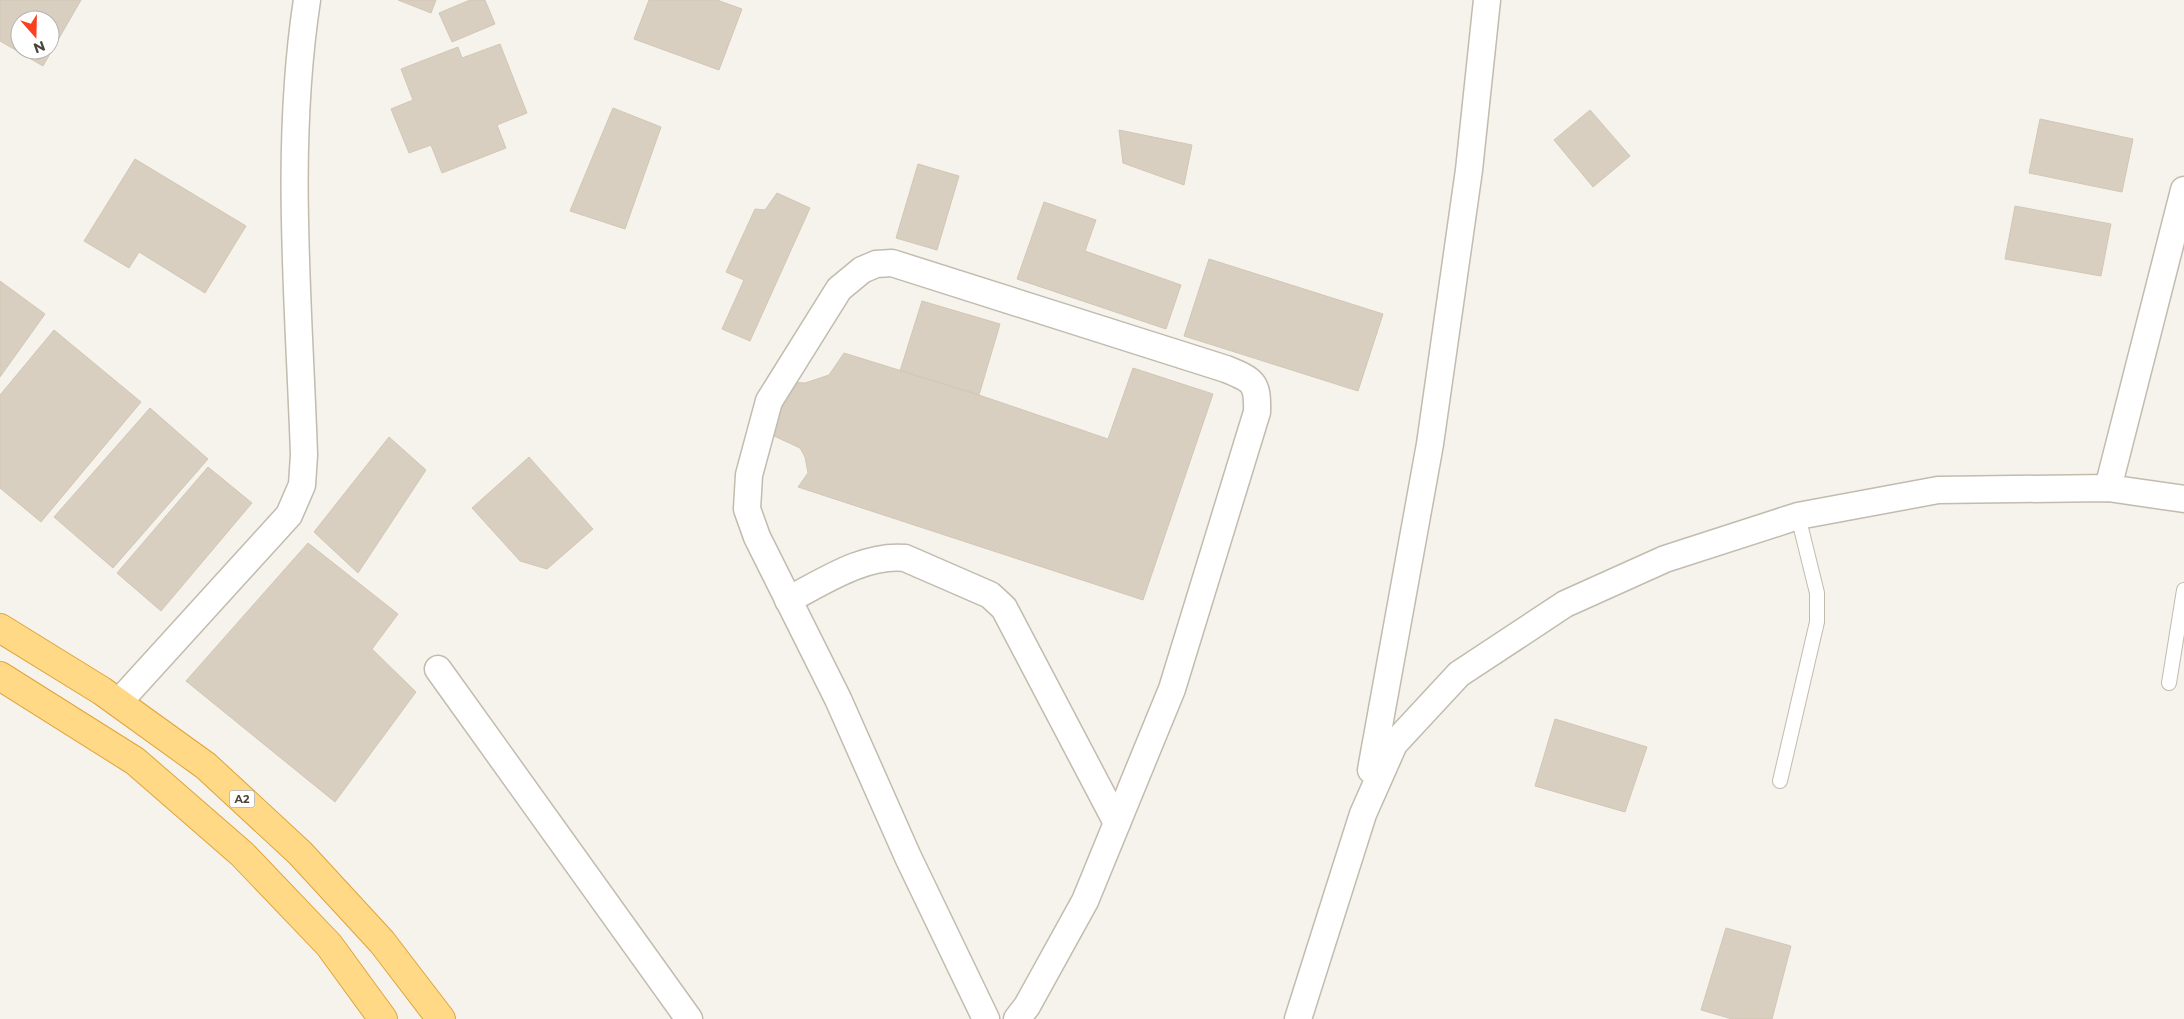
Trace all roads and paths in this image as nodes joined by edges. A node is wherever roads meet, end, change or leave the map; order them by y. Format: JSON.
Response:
{"nodes":[{"id":1,"x":307,"y":0,"type":"edge"},
{"id":2,"x":1487,"y":0,"type":"edge"},
{"id":3,"x":2184,"y":190,"type":"edge"},
{"id":4,"x":2108,"y":488,"type":"junction"},
{"id":5,"x":2184,"y":499,"type":"edge"},
{"id":6,"x":1798,"y":516,"type":"junction"},
{"id":7,"x":2184,"y":590,"type":"edge"},
{"id":8,"x":788,"y":600,"type":"junction"},
{"id":9,"x":0,"y":628,"type":"edge"},
{"id":10,"x":438,"y":669,"type":"dead end"},
{"id":11,"x":0,"y":676,"type":"edge"},
{"id":12,"x":2169,"y":684,"type":"dead end"},
{"id":13,"x":118,"y":703,"type":"junction"},
{"id":14,"x":1780,"y":781,"type":"dead end"},
{"id":15,"x":1364,"y":814,"type":"junction"},
{"id":16,"x":1117,"y":823,"type":"junction"},
{"id":17,"x":383,"y":1019,"type":"edge"},
{"id":18,"x":440,"y":1019,"type":"edge"},
{"id":19,"x":689,"y":1019,"type":"edge"},
{"id":20,"x":986,"y":1019,"type":"edge"},
{"id":21,"x":1017,"y":1019,"type":"edge"},
{"id":22,"x":1298,"y":1019,"type":"edge"}],
"edges":[{"from":1,"to":13,"type":"street"},
{"from":2,"to":15,"type":"street"},
{"from":3,"to":4,"type":"street"},
{"from":4,"to":5,"type":"street"},
{"from":4,"to":6,"type":"street"},
{"from":6,"to":14,"type":"lane"},
{"from":6,"to":15,"type":"street"},
{"from":7,"to":12,"type":"lane"},
{"from":8,"to":16,"type":"street"},
{"from":8,"to":16,"type":"street"},
{"from":8,"to":20,"type":"street"},
{"from":9,"to":13,"type":"highway","number":"A2"},
{"from":10,"to":19,"type":"street"},
{"from":11,"to":17,"type":"highway"},
{"from":13,"to":18,"type":"highway","number":"A2"},
{"from":15,"to":22,"type":"street"},
{"from":16,"to":21,"type":"street"}]}
